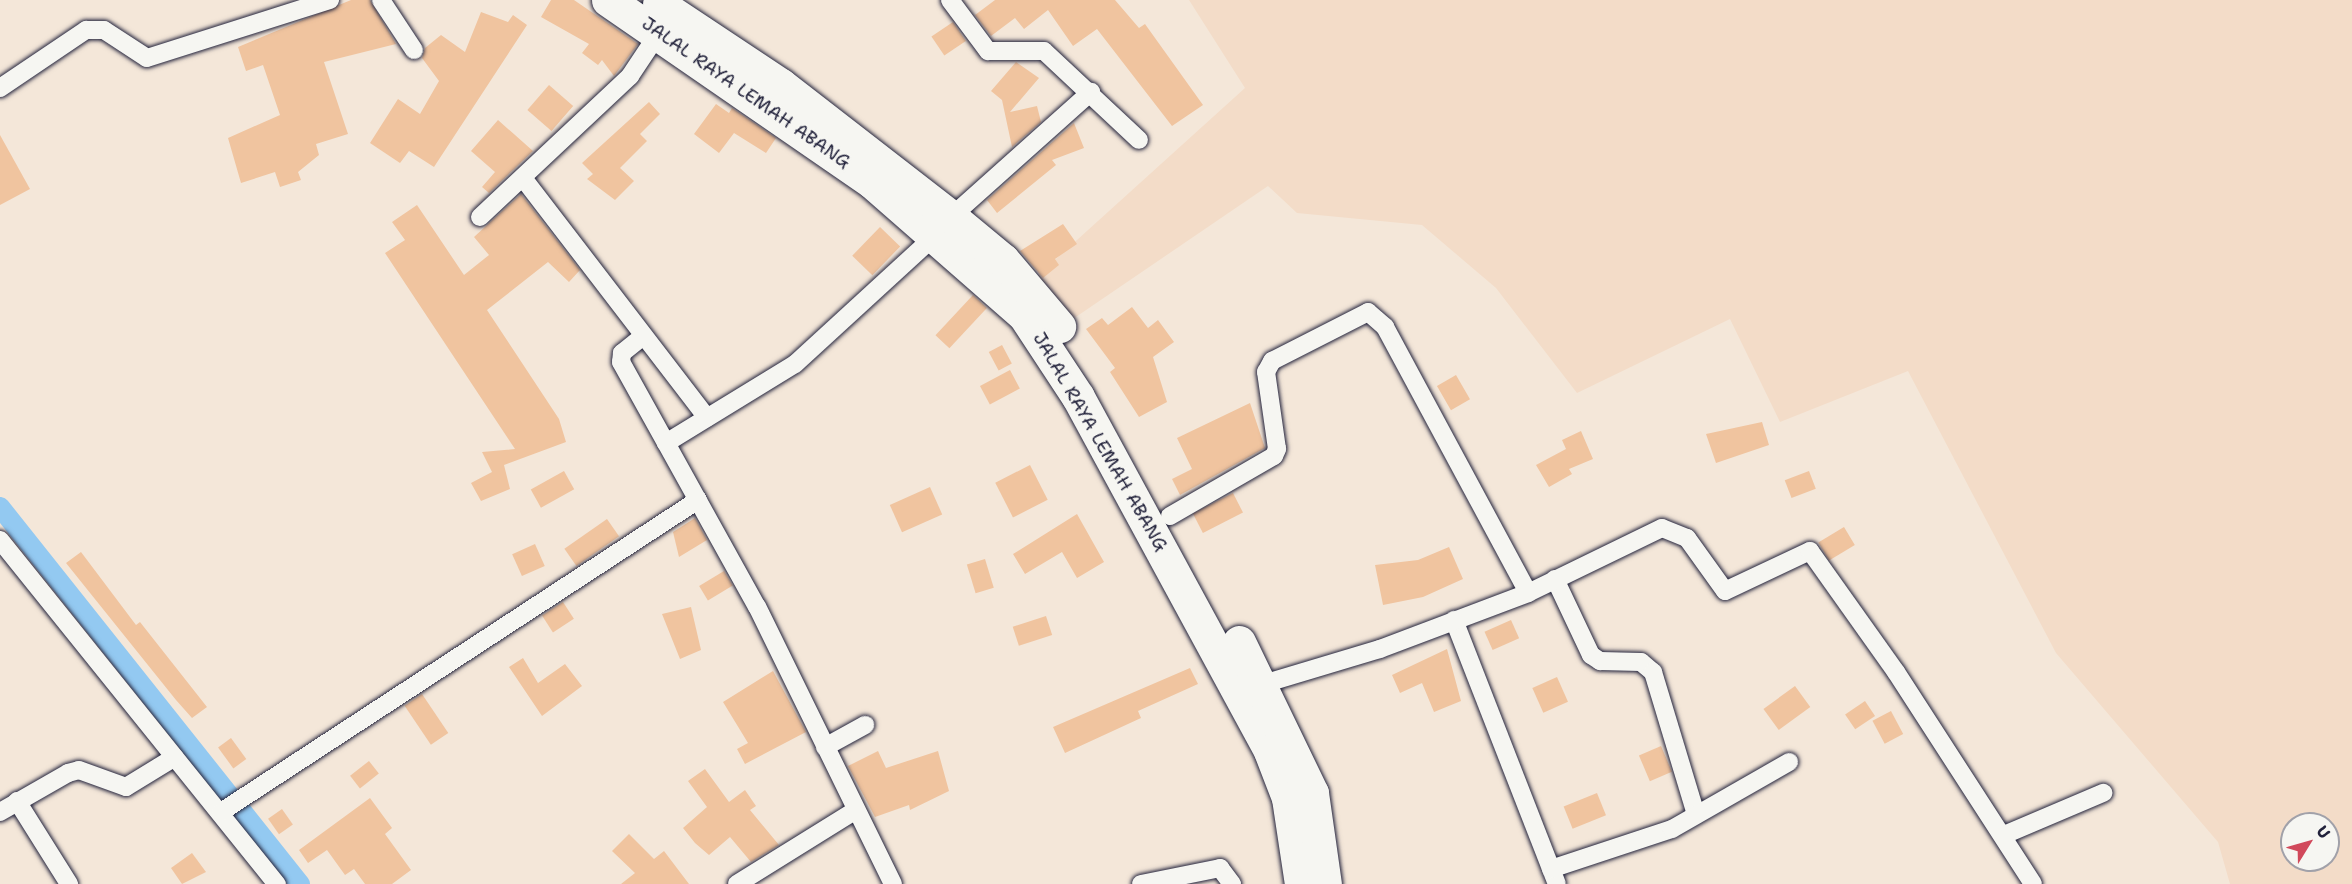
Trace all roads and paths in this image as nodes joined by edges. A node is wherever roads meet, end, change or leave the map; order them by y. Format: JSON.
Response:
{"nodes":[{"id":1,"x":330,"y":0,"type":"edge"},
{"id":2,"x":381,"y":0,"type":"edge"},
{"id":3,"x":608,"y":0,"type":"edge"},
{"id":4,"x":950,"y":0,"type":"edge"},
{"id":5,"x":657,"y":8,"type":"edge"},
{"id":6,"x":414,"y":50,"type":"dead end"},
{"id":7,"x":0,"y":88,"type":"edge"},
{"id":8,"x":1091,"y":92,"type":"junction"},
{"id":9,"x":1139,"y":140,"type":"dead end"},
{"id":10,"x":523,"y":178,"type":"junction"},
{"id":11,"x":480,"y":217,"type":"dead end"},
{"id":12,"x":944,"y":226,"type":"junction"},
{"id":13,"x":642,"y":337,"type":"junction"},
{"id":14,"x":707,"y":418,"type":"junction"},
{"id":15,"x":666,"y":443,"type":"junction"},
{"id":16,"x":698,"y":500,"type":"junction"},
{"id":17,"x":1170,"y":516,"type":"junction"},
{"id":18,"x":0,"y":540,"type":"edge"},
{"id":19,"x":1555,"y":579,"type":"junction"},
{"id":20,"x":1528,"y":593,"type":"junction"},
{"id":21,"x":1454,"y":620,"type":"junction"},
{"id":22,"x":1263,"y":684,"type":"junction"},
{"id":23,"x":865,"y":725,"type":"dead end"},
{"id":24,"x":825,"y":747,"type":"junction"},
{"id":25,"x":176,"y":757,"type":"junction"},
{"id":26,"x":1789,"y":762,"type":"dead end"},
{"id":27,"x":2103,"y":793,"type":"dead end"},
{"id":28,"x":17,"y":801,"type":"junction"},
{"id":29,"x":225,"y":809,"type":"junction"},
{"id":30,"x":856,"y":810,"type":"junction"},
{"id":31,"x":0,"y":812,"type":"edge"},
{"id":32,"x":1696,"y":814,"type":"junction"},
{"id":33,"x":2004,"y":835,"type":"junction"},
{"id":34,"x":1554,"y":877,"type":"edge"},
{"id":35,"x":69,"y":884,"type":"edge"},
{"id":36,"x":277,"y":884,"type":"edge"},
{"id":37,"x":737,"y":884,"type":"edge"},
{"id":38,"x":893,"y":884,"type":"edge"},
{"id":39,"x":1141,"y":884,"type":"edge"},
{"id":40,"x":1232,"y":884,"type":"edge"},
{"id":41,"x":1301,"y":884,"type":"edge"},
{"id":42,"x":1325,"y":884,"type":"edge"},
{"id":43,"x":2032,"y":884,"type":"edge"}],
"edges":[{"from":1,"to":7,"type":"street"},
{"from":2,"to":6,"type":"street"},
{"from":3,"to":5,"type":"highway","name":"JALAL RAYA LEMAH ABANG"},
{"from":4,"to":8,"type":"street"},
{"from":5,"to":10,"type":"street"},
{"from":5,"to":12,"type":"highway","name":"JALAL RAYA LEMAH ABANG"},
{"from":8,"to":9,"type":"street"},
{"from":8,"to":12,"type":"street"},
{"from":10,"to":11,"type":"street"},
{"from":10,"to":13,"type":"street"},
{"from":12,"to":14,"type":"street"},
{"from":12,"to":17,"type":"highway","name":"JALAL RAYA LEMAH ABANG"},
{"from":12,"to":41,"type":"highway","name":"JALAL RAYA LEMAH ABANG"},
{"from":13,"to":14,"type":"street"},
{"from":13,"to":15,"type":"street"},
{"from":14,"to":15,"type":"street"},
{"from":15,"to":16,"type":"street"},
{"from":16,"to":24,"type":"street"},
{"from":16,"to":29,"type":"street"},
{"from":17,"to":20,"type":"street"},
{"from":17,"to":22,"type":"highway","name":"JALAL RAYA LEMAH ABANG"},
{"from":18,"to":25,"type":"street"},
{"from":19,"to":20,"type":"street"},
{"from":19,"to":32,"type":"street"},
{"from":19,"to":33,"type":"street"},
{"from":20,"to":21,"type":"street"},
{"from":21,"to":22,"type":"street"},
{"from":21,"to":34,"type":"street"},
{"from":22,"to":42,"type":"highway","name":"JALAL RAYA LEMAH ABANG"},
{"from":23,"to":24,"type":"street"},
{"from":24,"to":30,"type":"street"},
{"from":25,"to":28,"type":"street"},
{"from":25,"to":29,"type":"street"},
{"from":26,"to":32,"type":"street"},
{"from":27,"to":33,"type":"street"},
{"from":28,"to":31,"type":"street"},
{"from":28,"to":35,"type":"street"},
{"from":29,"to":36,"type":"street"},
{"from":30,"to":37,"type":"street"},
{"from":30,"to":38,"type":"street"},
{"from":32,"to":34,"type":"street"},
{"from":33,"to":43,"type":"street"},
{"from":39,"to":40,"type":"street"}]}
